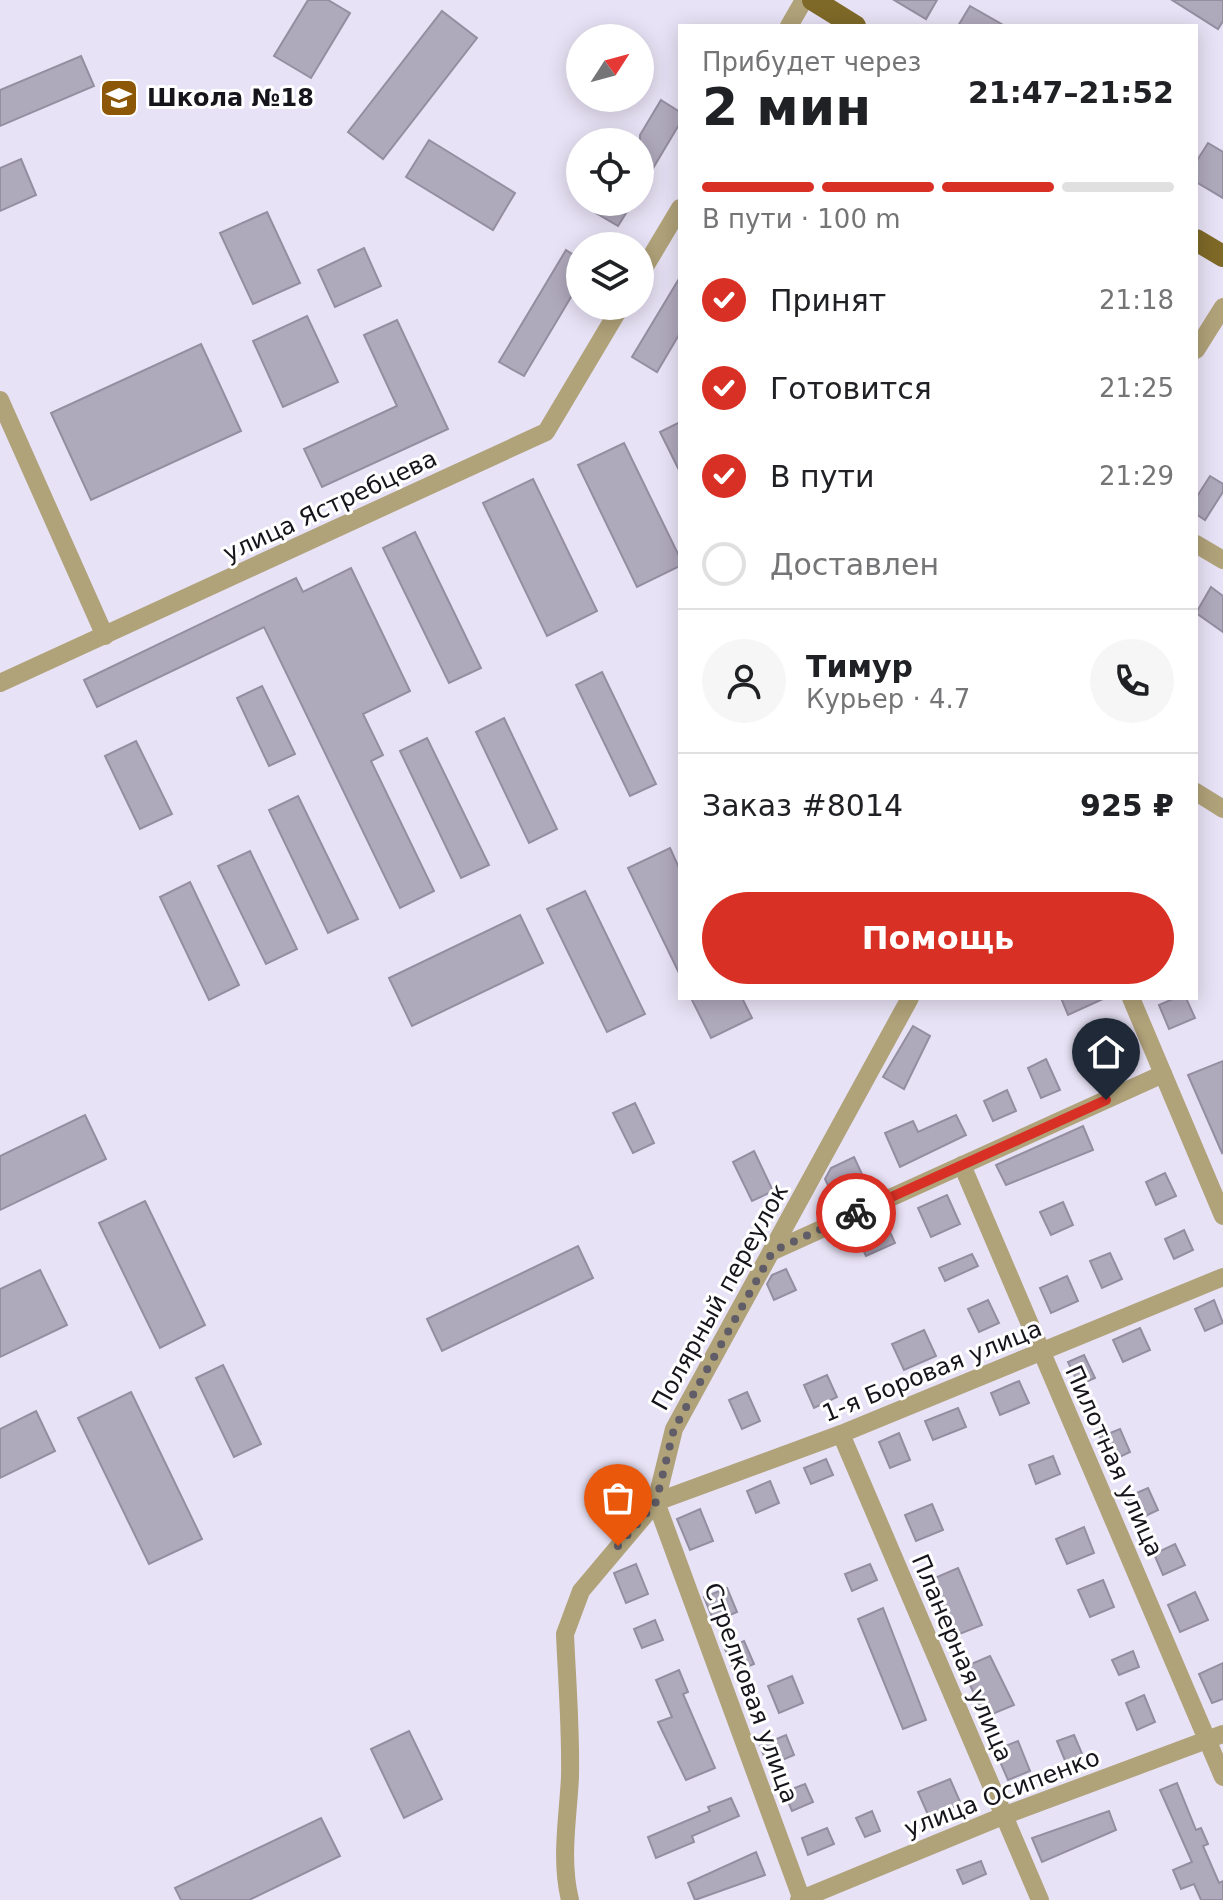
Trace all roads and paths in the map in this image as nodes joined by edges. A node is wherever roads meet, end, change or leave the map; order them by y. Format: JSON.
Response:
{"nodes":[{"id":1,"x":804,"y":0,"type":"edge"},
{"id":2,"x":813,"y":0,"type":"edge"},
{"id":3,"x":790,"y":24,"type":"edge"},
{"id":4,"x":852,"y":24,"type":"edge"},
{"id":5,"x":678,"y":211,"type":"edge"},
{"id":6,"x":1198,"y":241,"type":"edge"},
{"id":7,"x":654,"y":252,"type":"edge"},
{"id":8,"x":1223,"y":256,"type":"edge"},
{"id":9,"x":1223,"y":307,"type":"edge"},
{"id":10,"x":613,"y":320,"type":"edge"},
{"id":11,"x":1198,"y":347,"type":"edge"},
{"id":12,"x":0,"y":400,"type":"edge"},
{"id":13,"x":1198,"y":545,"type":"edge"},
{"id":14,"x":1223,"y":560,"type":"edge"},
{"id":15,"x":105,"y":636,"type":"junction"},
{"id":16,"x":0,"y":683,"type":"edge"},
{"id":17,"x":1198,"y":793,"type":"edge"},
{"id":18,"x":1223,"y":809,"type":"edge"},
{"id":19,"x":909,"y":1000,"type":"edge"},
{"id":20,"x":1132,"y":1000,"type":"edge"},
{"id":21,"x":1163,"y":1074,"type":"junction"},
{"id":22,"x":962,"y":1165,"type":"junction"},
{"id":23,"x":1223,"y":1216,"type":"edge"},
{"id":24,"x":773,"y":1251,"type":"junction"},
{"id":25,"x":1223,"y":1277,"type":"edge"},
{"id":26,"x":1041,"y":1353,"type":"junction"},
{"id":27,"x":841,"y":1434,"type":"junction"},
{"id":28,"x":656,"y":1502,"type":"junction"},
{"id":29,"x":1216,"y":1736,"type":"edge"},
{"id":30,"x":1223,"y":1777,"type":"edge"},
{"id":31,"x":1003,"y":1816,"type":"junction"},
{"id":32,"x":570,"y":1900,"type":"edge"},
{"id":33,"x":801,"y":1900,"type":"edge"},
{"id":34,"x":1040,"y":1900,"type":"edge"}],
"edges":[{"from":1,"to":3,"type":"street"},
{"from":2,"to":4,"type":"main road"},
{"from":5,"to":7,"type":"street"},
{"from":6,"to":8,"type":"main road"},
{"from":9,"to":11,"type":"street"},
{"from":10,"to":15,"type":"street","name":"улица Ястребцева"},
{"from":12,"to":15,"type":"street"},
{"from":13,"to":14,"type":"street"},
{"from":15,"to":16,"type":"street","name":"улица Ястребцева"},
{"from":17,"to":18,"type":"street"},
{"from":19,"to":24,"type":"street","name":"Полярный переулок"},
{"from":20,"to":21,"type":"street"},
{"from":21,"to":22,"type":"street"},
{"from":21,"to":23,"type":"street"},
{"from":22,"to":24,"type":"street"},
{"from":22,"to":26,"type":"street","name":"Пилотная улица"},
{"from":24,"to":28,"type":"street","name":"Полярный переулок"},
{"from":25,"to":26,"type":"street","name":"1-я Боровая улица"},
{"from":26,"to":27,"type":"street","name":"1-я Боровая улица"},
{"from":26,"to":29,"type":"street","name":"Пилотная улица"},
{"from":27,"to":28,"type":"street","name":"1-я Боровая улица"},
{"from":27,"to":31,"type":"street","name":"Планерная улица"},
{"from":28,"to":32,"type":"street","name":"Полярный переулок"},
{"from":28,"to":33,"type":"street","name":"Стрелковая улица"},
{"from":29,"to":30,"type":"street","name":"Пилотная улица"},
{"from":29,"to":31,"type":"street","name":"улица Осипенко"},
{"from":31,"to":33,"type":"street","name":"улица Осипенко"},
{"from":31,"to":34,"type":"street","name":"Планерная улица"}]}
